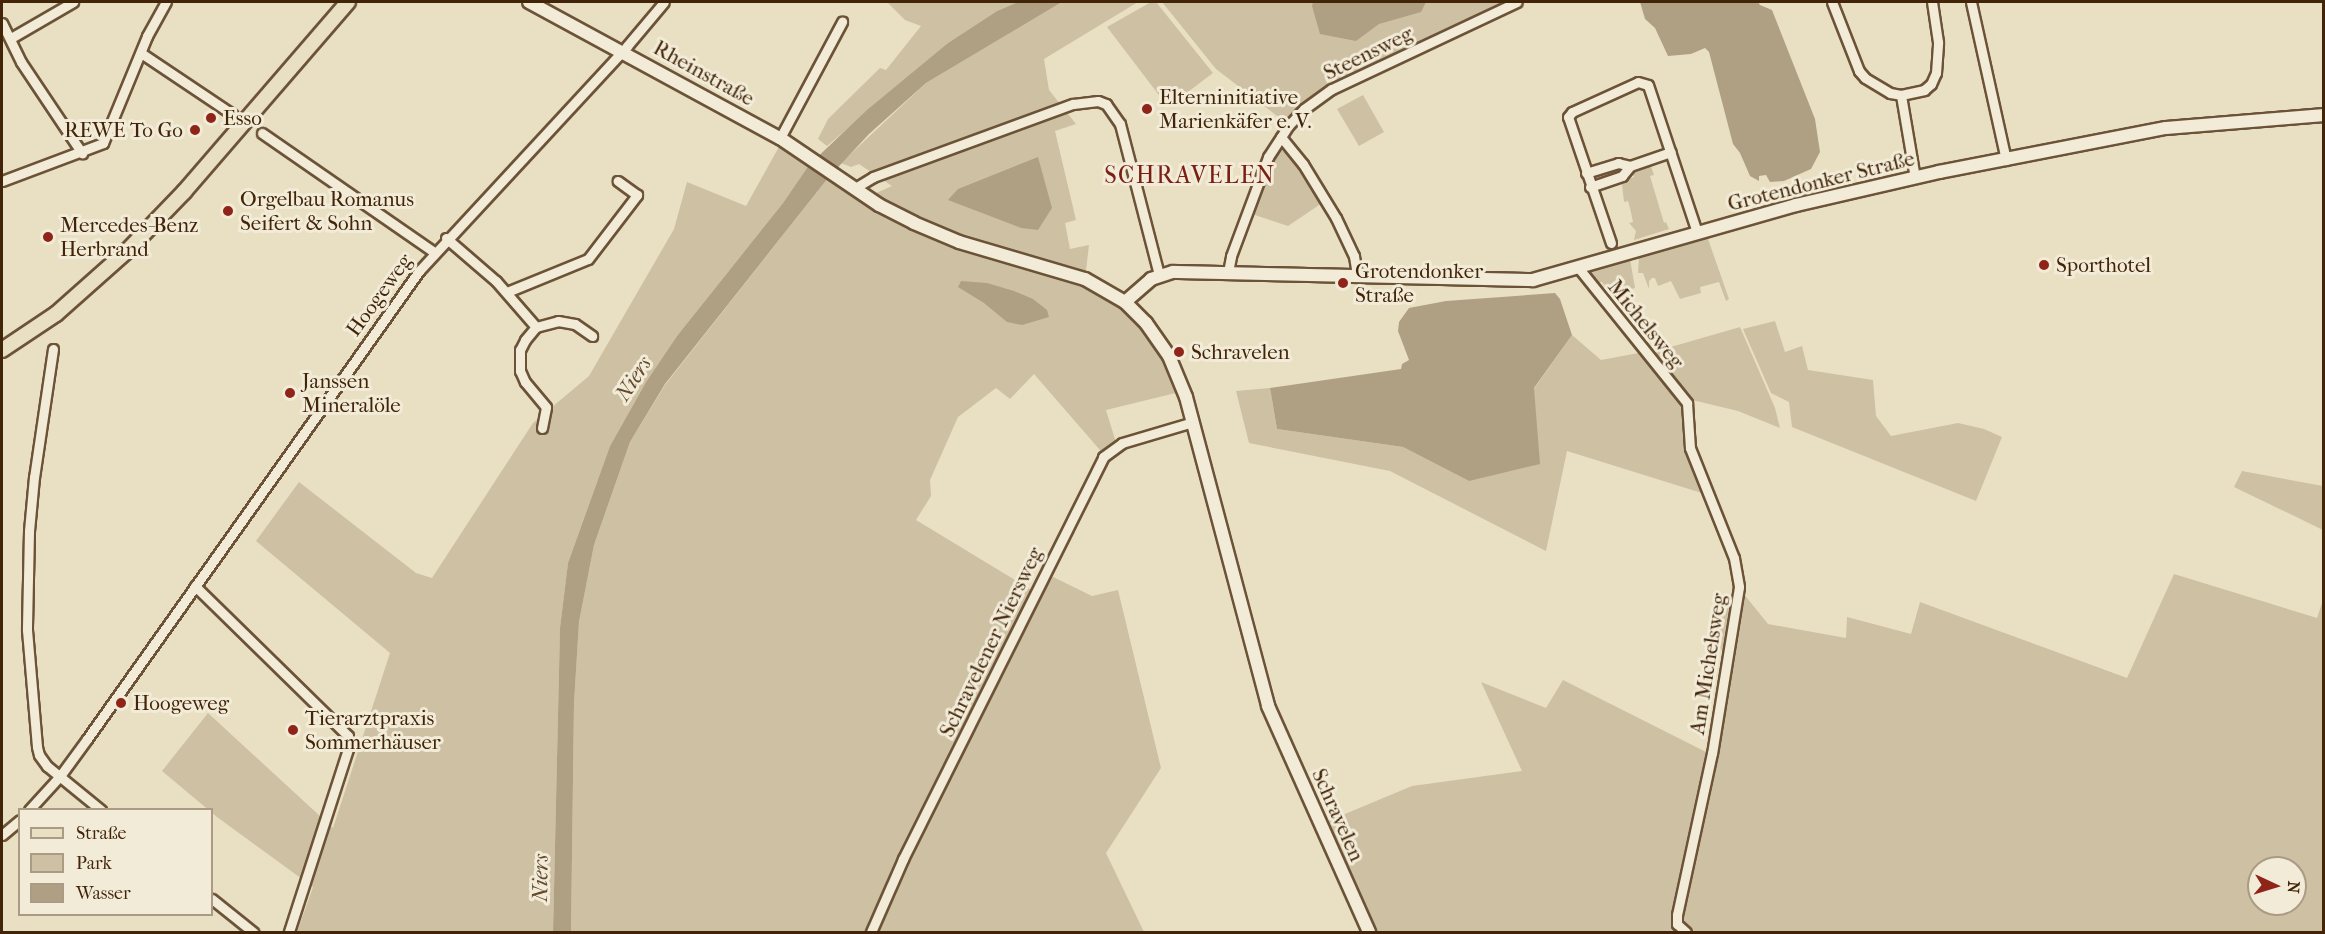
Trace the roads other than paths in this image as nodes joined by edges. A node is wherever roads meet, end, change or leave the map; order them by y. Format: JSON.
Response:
{"nodes":[{"id":1,"x":73,"y":2,"type":"edge"},
{"id":2,"x":166,"y":2,"type":"edge"},
{"id":3,"x":348,"y":2,"type":"edge"},
{"id":4,"x":530,"y":2,"type":"edge"},
{"id":5,"x":664,"y":2,"type":"edge"},
{"id":6,"x":1517,"y":2,"type":"edge"},
{"id":7,"x":1832,"y":2,"type":"edge"},
{"id":8,"x":1932,"y":2,"type":"edge"},
{"id":9,"x":1971,"y":2,"type":"edge"},
{"id":10,"x":842,"y":22,"type":"dead end"},
{"id":11,"x":2,"y":23,"type":"edge"},
{"id":12,"x":11,"y":38,"type":"junction"},
{"id":13,"x":623,"y":50,"type":"junction"},
{"id":14,"x":141,"y":53,"type":"junction"},
{"id":15,"x":1901,"y":95,"type":"junction"},
{"id":16,"x":232,"y":114,"type":"dead end"},
{"id":17,"x":2324,"y":115,"type":"edge"},
{"id":18,"x":262,"y":133,"type":"dead end"},
{"id":19,"x":1281,"y":137,"type":"junction"},
{"id":20,"x":780,"y":138,"type":"junction"},
{"id":21,"x":1671,"y":152,"type":"junction"},
{"id":22,"x":82,"y":153,"type":"junction"},
{"id":23,"x":2006,"y":160,"type":"junction"},
{"id":24,"x":1630,"y":166,"type":"junction"},
{"id":25,"x":1586,"y":174,"type":"junction"},
{"id":26,"x":1915,"y":178,"type":"junction"},
{"id":27,"x":2,"y":181,"type":"edge"},
{"id":28,"x":618,"y":181,"type":"dead end"},
{"id":29,"x":1590,"y":187,"type":"junction"},
{"id":30,"x":855,"y":188,"type":"junction"},
{"id":31,"x":1697,"y":232,"type":"junction"},
{"id":32,"x":446,"y":238,"type":"junction"},
{"id":33,"x":1611,"y":243,"type":"dead end"},
{"id":34,"x":434,"y":252,"type":"junction"},
{"id":35,"x":1577,"y":266,"type":"junction"},
{"id":36,"x":1228,"y":272,"type":"junction"},
{"id":37,"x":1159,"y":275,"type":"junction"},
{"id":38,"x":1357,"y":276,"type":"junction"},
{"id":39,"x":507,"y":292,"type":"junction"},
{"id":40,"x":1125,"y":302,"type":"junction"},
{"id":41,"x":536,"y":327,"type":"junction"},
{"id":42,"x":592,"y":336,"type":"dead end"},
{"id":43,"x":52,"y":349,"type":"dead end"},
{"id":44,"x":2,"y":350,"type":"edge"},
{"id":45,"x":1687,"y":403,"type":"joint"},
{"id":46,"x":1193,"y":422,"type":"junction"},
{"id":47,"x":542,"y":428,"type":"dead end"},
{"id":48,"x":195,"y":586,"type":"junction"},
{"id":49,"x":60,"y":776,"type":"junction"},
{"id":50,"x":31,"y":808,"type":"edge"},
{"id":51,"x":99,"y":808,"type":"edge"},
{"id":52,"x":18,"y":821,"type":"edge"},
{"id":53,"x":2,"y":835,"type":"edge"},
{"id":54,"x":213,"y":900,"type":"edge"},
{"id":55,"x":253,"y":933,"type":"edge"},
{"id":56,"x":290,"y":933,"type":"edge"},
{"id":57,"x":871,"y":933,"type":"edge"},
{"id":58,"x":1369,"y":933,"type":"edge"},
{"id":59,"x":1686,"y":933,"type":"edge"}],
"edges":[{"from":1,"to":12,"type":"street"},
{"from":2,"to":14,"type":"street"},
{"from":3,"to":44,"type":"main road"},
{"from":4,"to":13,"type":"main road","name":"Rheinstraße"},
{"from":5,"to":13,"type":"street","name":"Hoogeweg"},
{"from":6,"to":19,"type":"street","name":"Steensweg"},
{"from":7,"to":15,"type":"street"},
{"from":8,"to":15,"type":"street"},
{"from":9,"to":23,"type":"street"},
{"from":10,"to":20,"type":"street"},
{"from":11,"to":12,"type":"street"},
{"from":12,"to":22,"type":"street"},
{"from":13,"to":20,"type":"main road","name":"Rheinstraße"},
{"from":13,"to":32,"type":"street","name":"Hoogeweg"},
{"from":14,"to":16,"type":"street"},
{"from":14,"to":22,"type":"street"},
{"from":15,"to":26,"type":"street"},
{"from":17,"to":23,"type":"main road","name":"Grotendonker Straße"},
{"from":18,"to":34,"type":"street"},
{"from":19,"to":36,"type":"street","name":"Steensweg"},
{"from":19,"to":38,"type":"street"},
{"from":20,"to":30,"type":"main road","name":"Rheinstraße"},
{"from":21,"to":24,"type":"street"},
{"from":21,"to":25,"type":"street"},
{"from":21,"to":31,"type":"street"},
{"from":22,"to":27,"type":"street"},
{"from":23,"to":26,"type":"main road","name":"Grotendonker Straße"},
{"from":24,"to":25,"type":"street"},
{"from":24,"to":29,"type":"street"},
{"from":25,"to":29,"type":"street"},
{"from":26,"to":31,"type":"main road","name":"Grotendonker Straße"},
{"from":28,"to":39,"type":"street"},
{"from":29,"to":33,"type":"street"},
{"from":30,"to":37,"type":"street"},
{"from":30,"to":40,"type":"main road","name":"Schravelen"},
{"from":31,"to":35,"type":"main road","name":"Grotendonker Straße"},
{"from":32,"to":34,"type":"street","name":"Hoogeweg"},
{"from":32,"to":39,"type":"street"},
{"from":34,"to":48,"type":"street","name":"Hoogeweg"},
{"from":35,"to":38,"type":"main road","name":"Grotendonker Straße"},
{"from":35,"to":45,"type":"street","name":"Michelsweg"},
{"from":36,"to":37,"type":"main road","name":"Grotendonker Straße"},
{"from":36,"to":38,"type":"main road","name":"Grotendonker Straße"},
{"from":37,"to":40,"type":"main road"},
{"from":39,"to":41,"type":"street"},
{"from":40,"to":46,"type":"main road","name":"Schravelen"},
{"from":41,"to":42,"type":"street"},
{"from":41,"to":47,"type":"street"},
{"from":43,"to":49,"type":"street"},
{"from":45,"to":59,"type":"street","name":"Am Michelsweg"},
{"from":46,"to":57,"type":"street","name":"Schravelener Niersweg"},
{"from":46,"to":58,"type":"main road","name":"Schravelen"},
{"from":48,"to":49,"type":"street","name":"Hoogeweg"},
{"from":48,"to":56,"type":"street"},
{"from":49,"to":50,"type":"street","name":"Hoogeweg"},
{"from":49,"to":51,"type":"street"},
{"from":52,"to":53,"type":"street"},
{"from":54,"to":55,"type":"street"}]}
